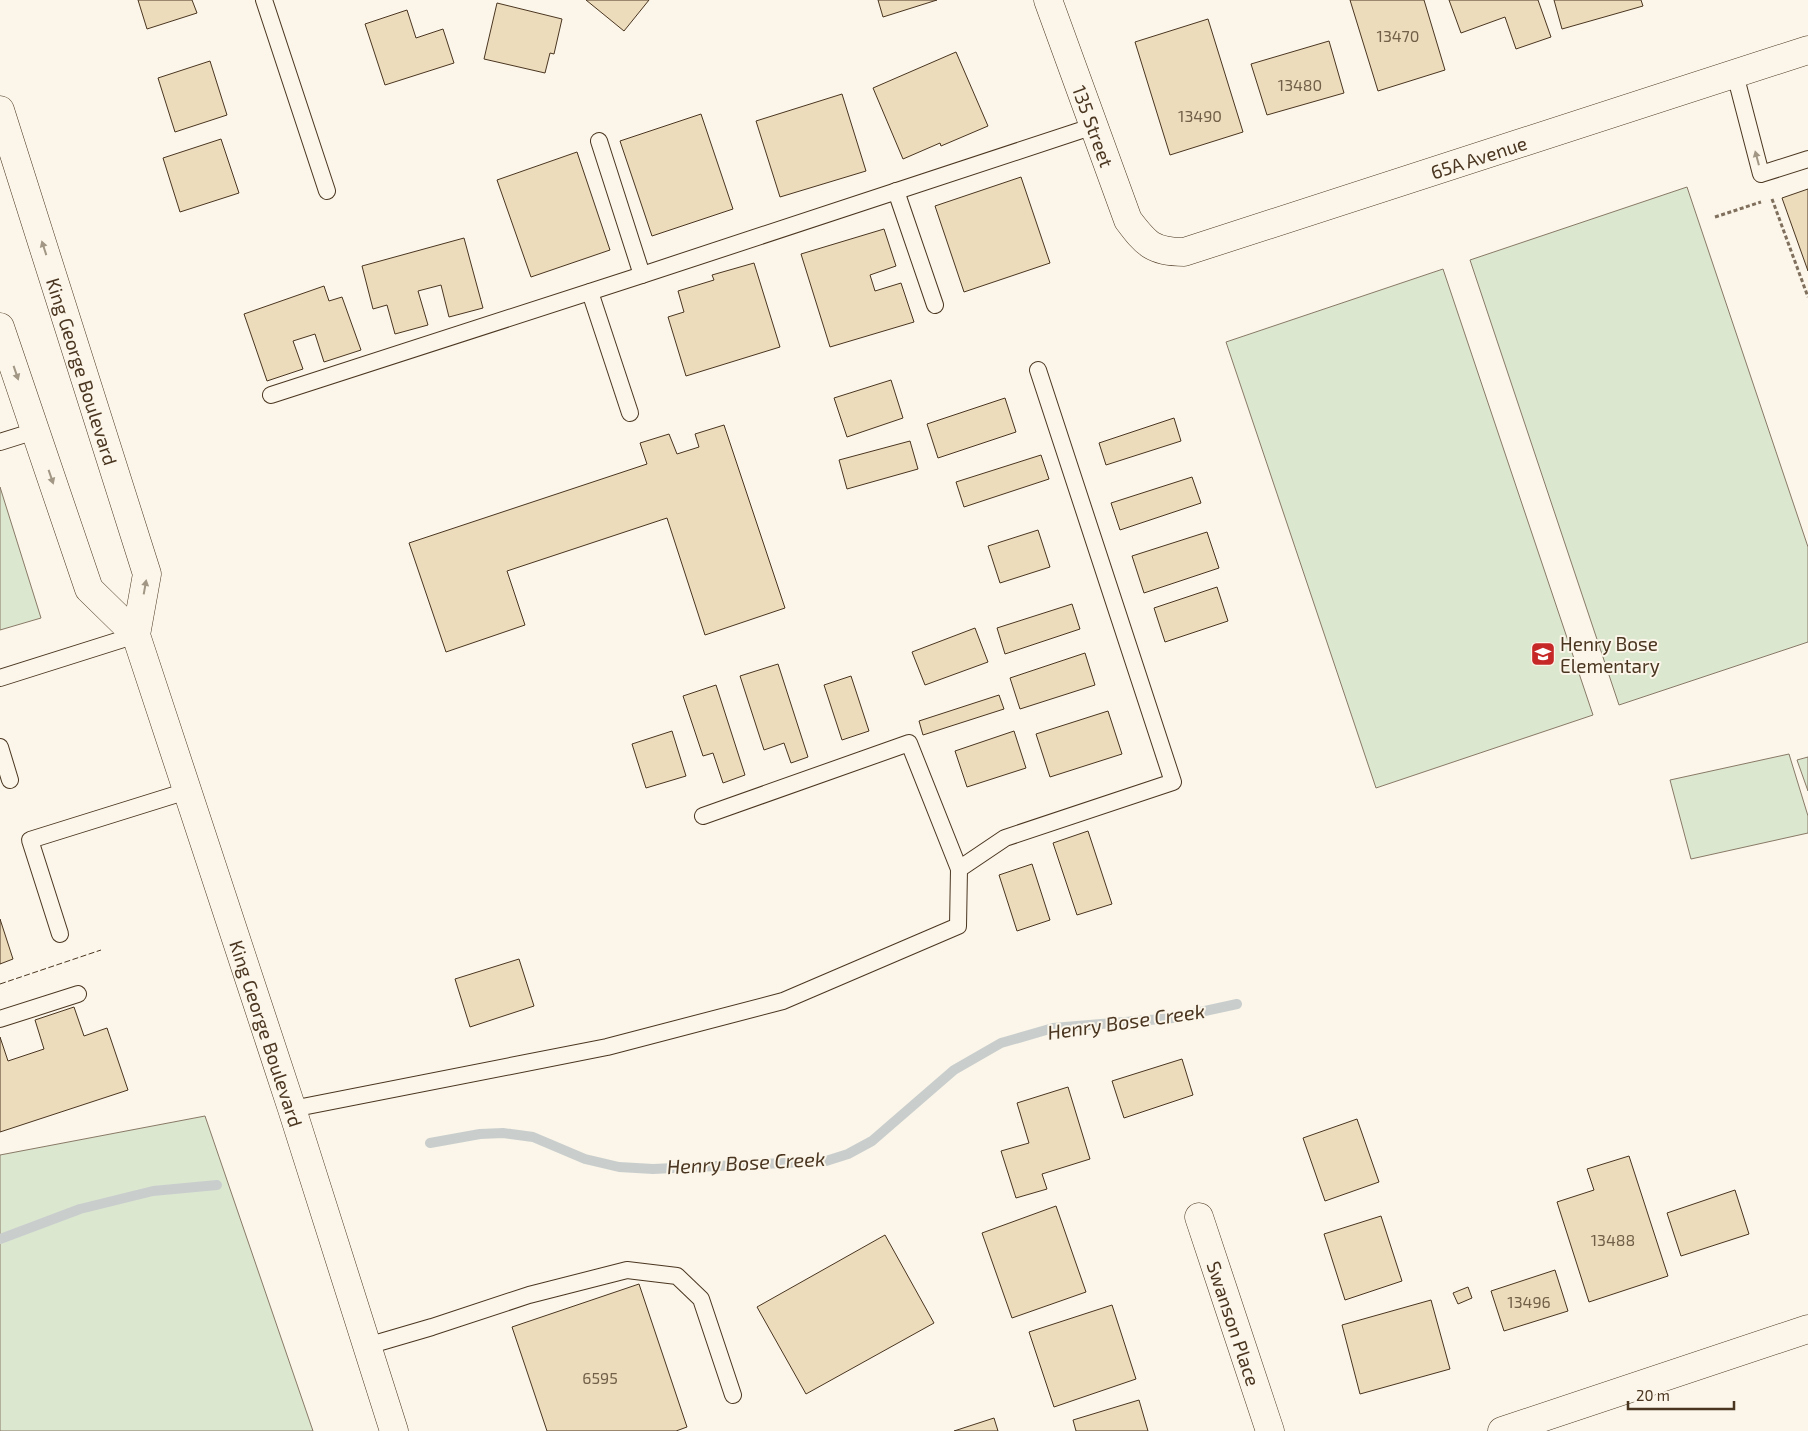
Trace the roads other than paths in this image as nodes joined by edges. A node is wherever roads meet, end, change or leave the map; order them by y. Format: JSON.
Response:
{"nodes":[{"id":1,"x":264,"y":0,"type":"edge"},
{"id":2,"x":1048,"y":0,"type":"edge"},
{"id":3,"x":1808,"y":50,"type":"edge"},
{"id":4,"x":1734,"y":74,"type":"junction"},
{"id":5,"x":0,"y":110,"type":"edge"},
{"id":6,"x":1094,"y":126,"type":"junction"},
{"id":7,"x":599,"y":141,"type":"dead end"},
{"id":8,"x":1808,"y":160,"type":"edge"},
{"id":9,"x":327,"y":191,"type":"dead end"},
{"id":10,"x":896,"y":191,"type":"junction"},
{"id":11,"x":1149,"y":244,"type":"joint"},
{"id":12,"x":642,"y":275,"type":"junction"},
{"id":13,"x":590,"y":292,"type":"junction"},
{"id":14,"x":935,"y":305,"type":"dead end"},
{"id":15,"x":0,"y":327,"type":"edge"},
{"id":16,"x":1038,"y":370,"type":"dead end"},
{"id":17,"x":271,"y":395,"type":"dead end"},
{"id":18,"x":630,"y":413,"type":"dead end"},
{"id":19,"x":35,"y":431,"type":"junction"},
{"id":20,"x":0,"y":442,"type":"edge"},
{"id":21,"x":136,"y":635,"type":"junction"},
{"id":22,"x":0,"y":678,"type":"edge"},
{"id":23,"x":0,"y":747,"type":"edge"},
{"id":24,"x":10,"y":780,"type":"dead end"},
{"id":25,"x":187,"y":790,"type":"junction"},
{"id":26,"x":703,"y":816,"type":"dead end"},
{"id":27,"x":959,"y":869,"type":"junction"},
{"id":28,"x":60,"y":934,"type":"dead end"},
{"id":29,"x":78,"y":994,"type":"dead end"},
{"id":30,"x":0,"y":1019,"type":"edge"},
{"id":31,"x":292,"y":1109,"type":"junction"},
{"id":32,"x":1199,"y":1217,"type":"dead end"},
{"id":33,"x":1808,"y":1329,"type":"edge"},
{"id":34,"x":367,"y":1346,"type":"junction"},
{"id":35,"x":733,"y":1395,"type":"dead end"},
{"id":36,"x":1532,"y":1426,"type":"edge"},
{"id":37,"x":394,"y":1431,"type":"edge"},
{"id":38,"x":1270,"y":1431,"type":"edge"},
{"id":39,"x":1502,"y":1431,"type":"edge"}],
"edges":[{"from":1,"to":9,"type":"lane"},
{"from":2,"to":6,"type":"main road","name":"135 Street"},
{"from":3,"to":4,"type":"main road","name":"65A Avenue"},
{"from":8,"to":4,"type":"lane","one_way":true},
{"from":4,"to":11,"type":"main road","name":"65A Avenue"},
{"from":21,"to":5,"type":"main road","name":"King George Boulevard","one_way":true},
{"from":6,"to":10,"type":"lane"},
{"from":6,"to":11,"type":"main road","name":"135 Street"},
{"from":7,"to":12,"type":"lane"},
{"from":10,"to":12,"type":"lane"},
{"from":10,"to":14,"type":"lane"},
{"from":12,"to":13,"type":"lane"},
{"from":13,"to":17,"type":"lane"},
{"from":13,"to":18,"type":"lane"},
{"from":15,"to":19,"type":"main road","name":"King George Boulevard","one_way":true},
{"from":16,"to":27,"type":"lane"},
{"from":19,"to":20,"type":"lane"},
{"from":19,"to":21,"type":"main road","name":"King George Boulevard","one_way":true},
{"from":21,"to":22,"type":"lane"},
{"from":21,"to":25,"type":"main road","name":"King George Boulevard"},
{"from":23,"to":24,"type":"lane"},
{"from":25,"to":28,"type":"lane"},
{"from":25,"to":31,"type":"main road","name":"King George Boulevard"},
{"from":26,"to":27,"type":"lane"},
{"from":27,"to":31,"type":"lane"},
{"from":29,"to":30,"type":"lane"},
{"from":31,"to":34,"type":"main road","name":"King George Boulevard"},
{"from":32,"to":38,"type":"main road","name":"Swanson Place"},
{"from":33,"to":36,"type":"main road"},
{"from":34,"to":35,"type":"lane"},
{"from":34,"to":37,"type":"main road","name":"King George Boulevard"},
{"from":36,"to":39,"type":"main road"}]}
